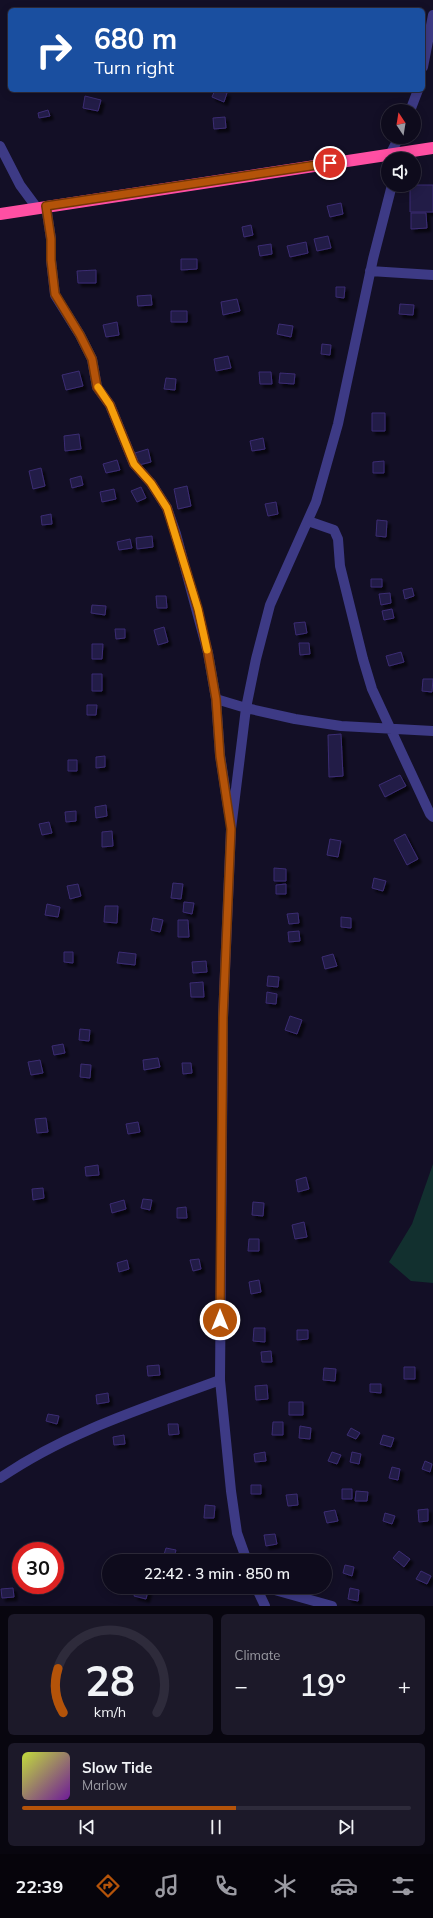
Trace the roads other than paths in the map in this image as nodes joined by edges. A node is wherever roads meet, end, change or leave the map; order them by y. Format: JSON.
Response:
{"nodes":[{"id":1,"x":433,"y":15,"type":"edge"},
{"id":2,"x":425,"y":57,"type":"edge"},
{"id":3,"x":417,"y":92,"type":"edge"},
{"id":4,"x":413,"y":104,"type":"edge"},
{"id":5,"x":0,"y":146,"type":"edge"},
{"id":6,"x":433,"y":148,"type":"edge"},
{"id":7,"x":414,"y":152,"type":"edge"},
{"id":8,"x":381,"y":158,"type":"edge"},
{"id":9,"x":390,"y":192,"type":"edge"},
{"id":10,"x":42,"y":207,"type":"junction"},
{"id":11,"x":0,"y":214,"type":"edge"},
{"id":12,"x":370,"y":271,"type":"junction"},
{"id":13,"x":433,"y":275,"type":"edge"},
{"id":14,"x":308,"y":520,"type":"junction"},
{"id":15,"x":216,"y":699,"type":"junction"},
{"id":16,"x":246,"y":708,"type":"junction"},
{"id":17,"x":391,"y":728,"type":"junction"},
{"id":18,"x":433,"y":731,"type":"edge"},
{"id":19,"x":433,"y":817,"type":"edge"},
{"id":20,"x":231,"y":829,"type":"junction"},
{"id":21,"x":220,"y":1380,"type":"junction"},
{"id":22,"x":0,"y":1478,"type":"edge"},
{"id":23,"x":244,"y":1554,"type":"edge"},
{"id":24,"x":259,"y":1594,"type":"edge"},
{"id":25,"x":289,"y":1594,"type":"edge"},
{"id":26,"x":265,"y":1606,"type":"edge"},
{"id":27,"x":332,"y":1606,"type":"edge"}],
"edges":[{"from":1,"to":2,"type":"street"},
{"from":3,"to":4,"type":"street"},
{"from":5,"to":10,"type":"street"},
{"from":6,"to":7,"type":"highway"},
{"from":8,"to":10,"type":"highway"},
{"from":9,"to":12,"type":"street"},
{"from":10,"to":11,"type":"highway"},
{"from":10,"to":15,"type":"street"},
{"from":12,"to":13,"type":"street"},
{"from":12,"to":14,"type":"street"},
{"from":14,"to":16,"type":"street"},
{"from":14,"to":17,"type":"street"},
{"from":15,"to":16,"type":"street"},
{"from":15,"to":20,"type":"street"},
{"from":16,"to":17,"type":"street"},
{"from":16,"to":20,"type":"street"},
{"from":17,"to":18,"type":"street"},
{"from":17,"to":19,"type":"street"},
{"from":20,"to":21,"type":"street"},
{"from":21,"to":22,"type":"street"},
{"from":21,"to":23,"type":"street"},
{"from":24,"to":26,"type":"street"},
{"from":25,"to":27,"type":"street"}]}
